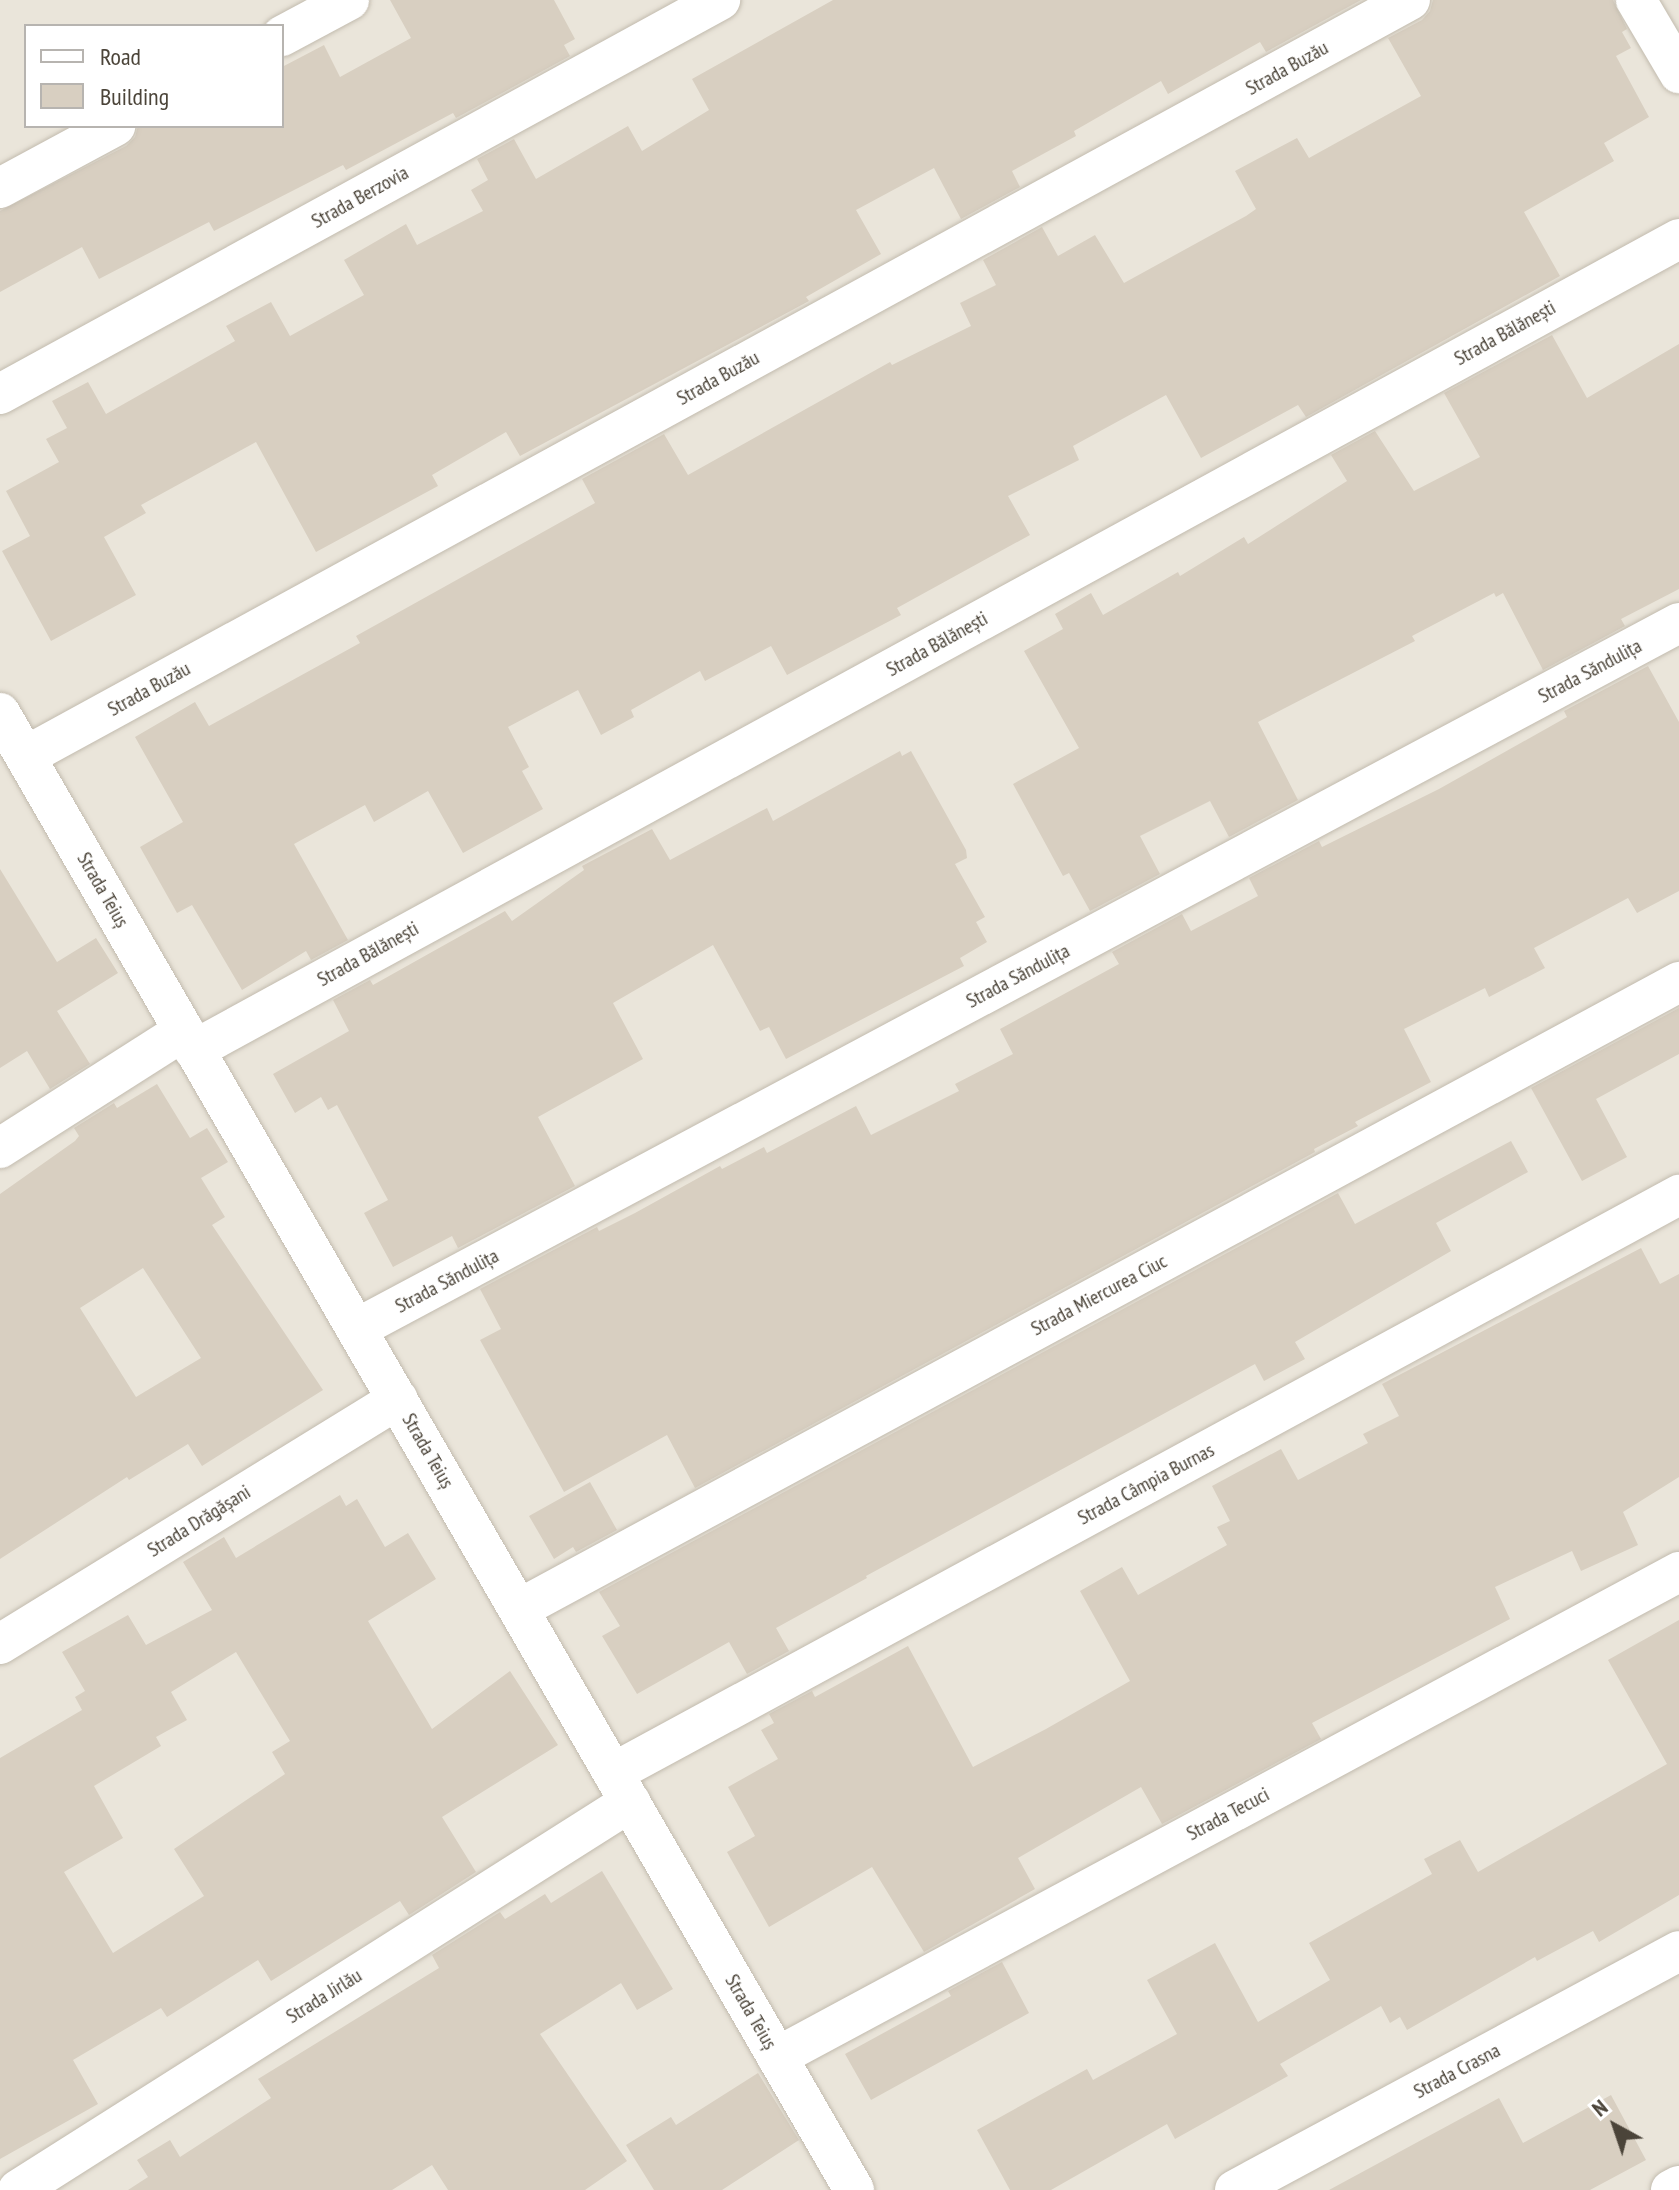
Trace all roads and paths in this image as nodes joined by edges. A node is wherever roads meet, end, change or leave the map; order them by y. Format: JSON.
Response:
{"nodes":[{"id":1,"x":349,"y":0,"type":"edge"},
{"id":2,"x":720,"y":0,"type":"edge"},
{"id":3,"x":1410,"y":0,"type":"edge"},
{"id":4,"x":1636,"y":0,"type":"edge"},
{"id":5,"x":284,"y":35,"type":"edge"},
{"id":6,"x":1679,"y":73,"type":"edge"},
{"id":7,"x":111,"y":128,"type":"edge"},
{"id":8,"x":0,"y":188,"type":"edge"},
{"id":9,"x":1679,"y":239,"type":"edge"},
{"id":10,"x":0,"y":394,"type":"edge"},
{"id":11,"x":1679,"y":623,"type":"edge"},
{"id":12,"x":0,"y":713,"type":"edge"},
{"id":13,"x":26,"y":756,"type":"junction"},
{"id":14,"x":1679,"y":982,"type":"edge"},
{"id":15,"x":189,"y":1040,"type":"junction"},
{"id":16,"x":0,"y":1148,"type":"edge"},
{"id":17,"x":1679,"y":1195,"type":"edge"},
{"id":18,"x":358,"y":1328,"type":"junction"},
{"id":19,"x":398,"y":1399,"type":"junction"},
{"id":20,"x":1679,"y":1572,"type":"edge"},
{"id":21,"x":519,"y":1609,"type":"junction"},
{"id":22,"x":0,"y":1644,"type":"edge"},
{"id":23,"x":622,"y":1788,"type":"junction"},
{"id":24,"x":1679,"y":1951,"type":"edge"},
{"id":25,"x":777,"y":2057,"type":"junction"},
{"id":26,"x":844,"y":2186,"type":"edge"},
{"id":27,"x":1679,"y":2186,"type":"edge"},
{"id":28,"x":18,"y":2190,"type":"edge"},
{"id":29,"x":1235,"y":2190,"type":"edge"},
{"id":30,"x":1671,"y":2190,"type":"edge"}],
"edges":[{"from":1,"to":5,"type":"street"},
{"from":2,"to":10,"type":"street","name":"Strada Berzovia"},
{"from":3,"to":13,"type":"street","name":"Strada Buzău"},
{"from":4,"to":6,"type":"street"},
{"from":7,"to":8,"type":"street"},
{"from":9,"to":15,"type":"street","name":"Strada Bălănești"},
{"from":11,"to":18,"type":"street","name":"Strada Săndulița"},
{"from":12,"to":13,"type":"street","name":"Strada Teiuș"},
{"from":13,"to":15,"type":"street","name":"Strada Teiuș"},
{"from":14,"to":21,"type":"street","name":"Strada Miercurea Ciuc"},
{"from":15,"to":16,"type":"street","name":"Strada Bălănești"},
{"from":15,"to":18,"type":"street","name":"Strada Teiuș"},
{"from":17,"to":23,"type":"street","name":"Strada Câmpia Burnas"},
{"from":18,"to":19,"type":"street","name":"Strada Teiuș"},
{"from":19,"to":21,"type":"street","name":"Strada Teiuș"},
{"from":19,"to":22,"type":"street","name":"Strada Drăgășani"},
{"from":20,"to":25,"type":"street","name":"Strada Tecuci"},
{"from":21,"to":23,"type":"street","name":"Strada Teiuș"},
{"from":23,"to":25,"type":"street","name":"Strada Teiuș"},
{"from":23,"to":28,"type":"street","name":"Strada Jirlău"},
{"from":24,"to":29,"type":"street","name":"Strada Crasna"},
{"from":25,"to":26,"type":"street","name":"Strada Teiuș"},
{"from":27,"to":30,"type":"street"}]}
